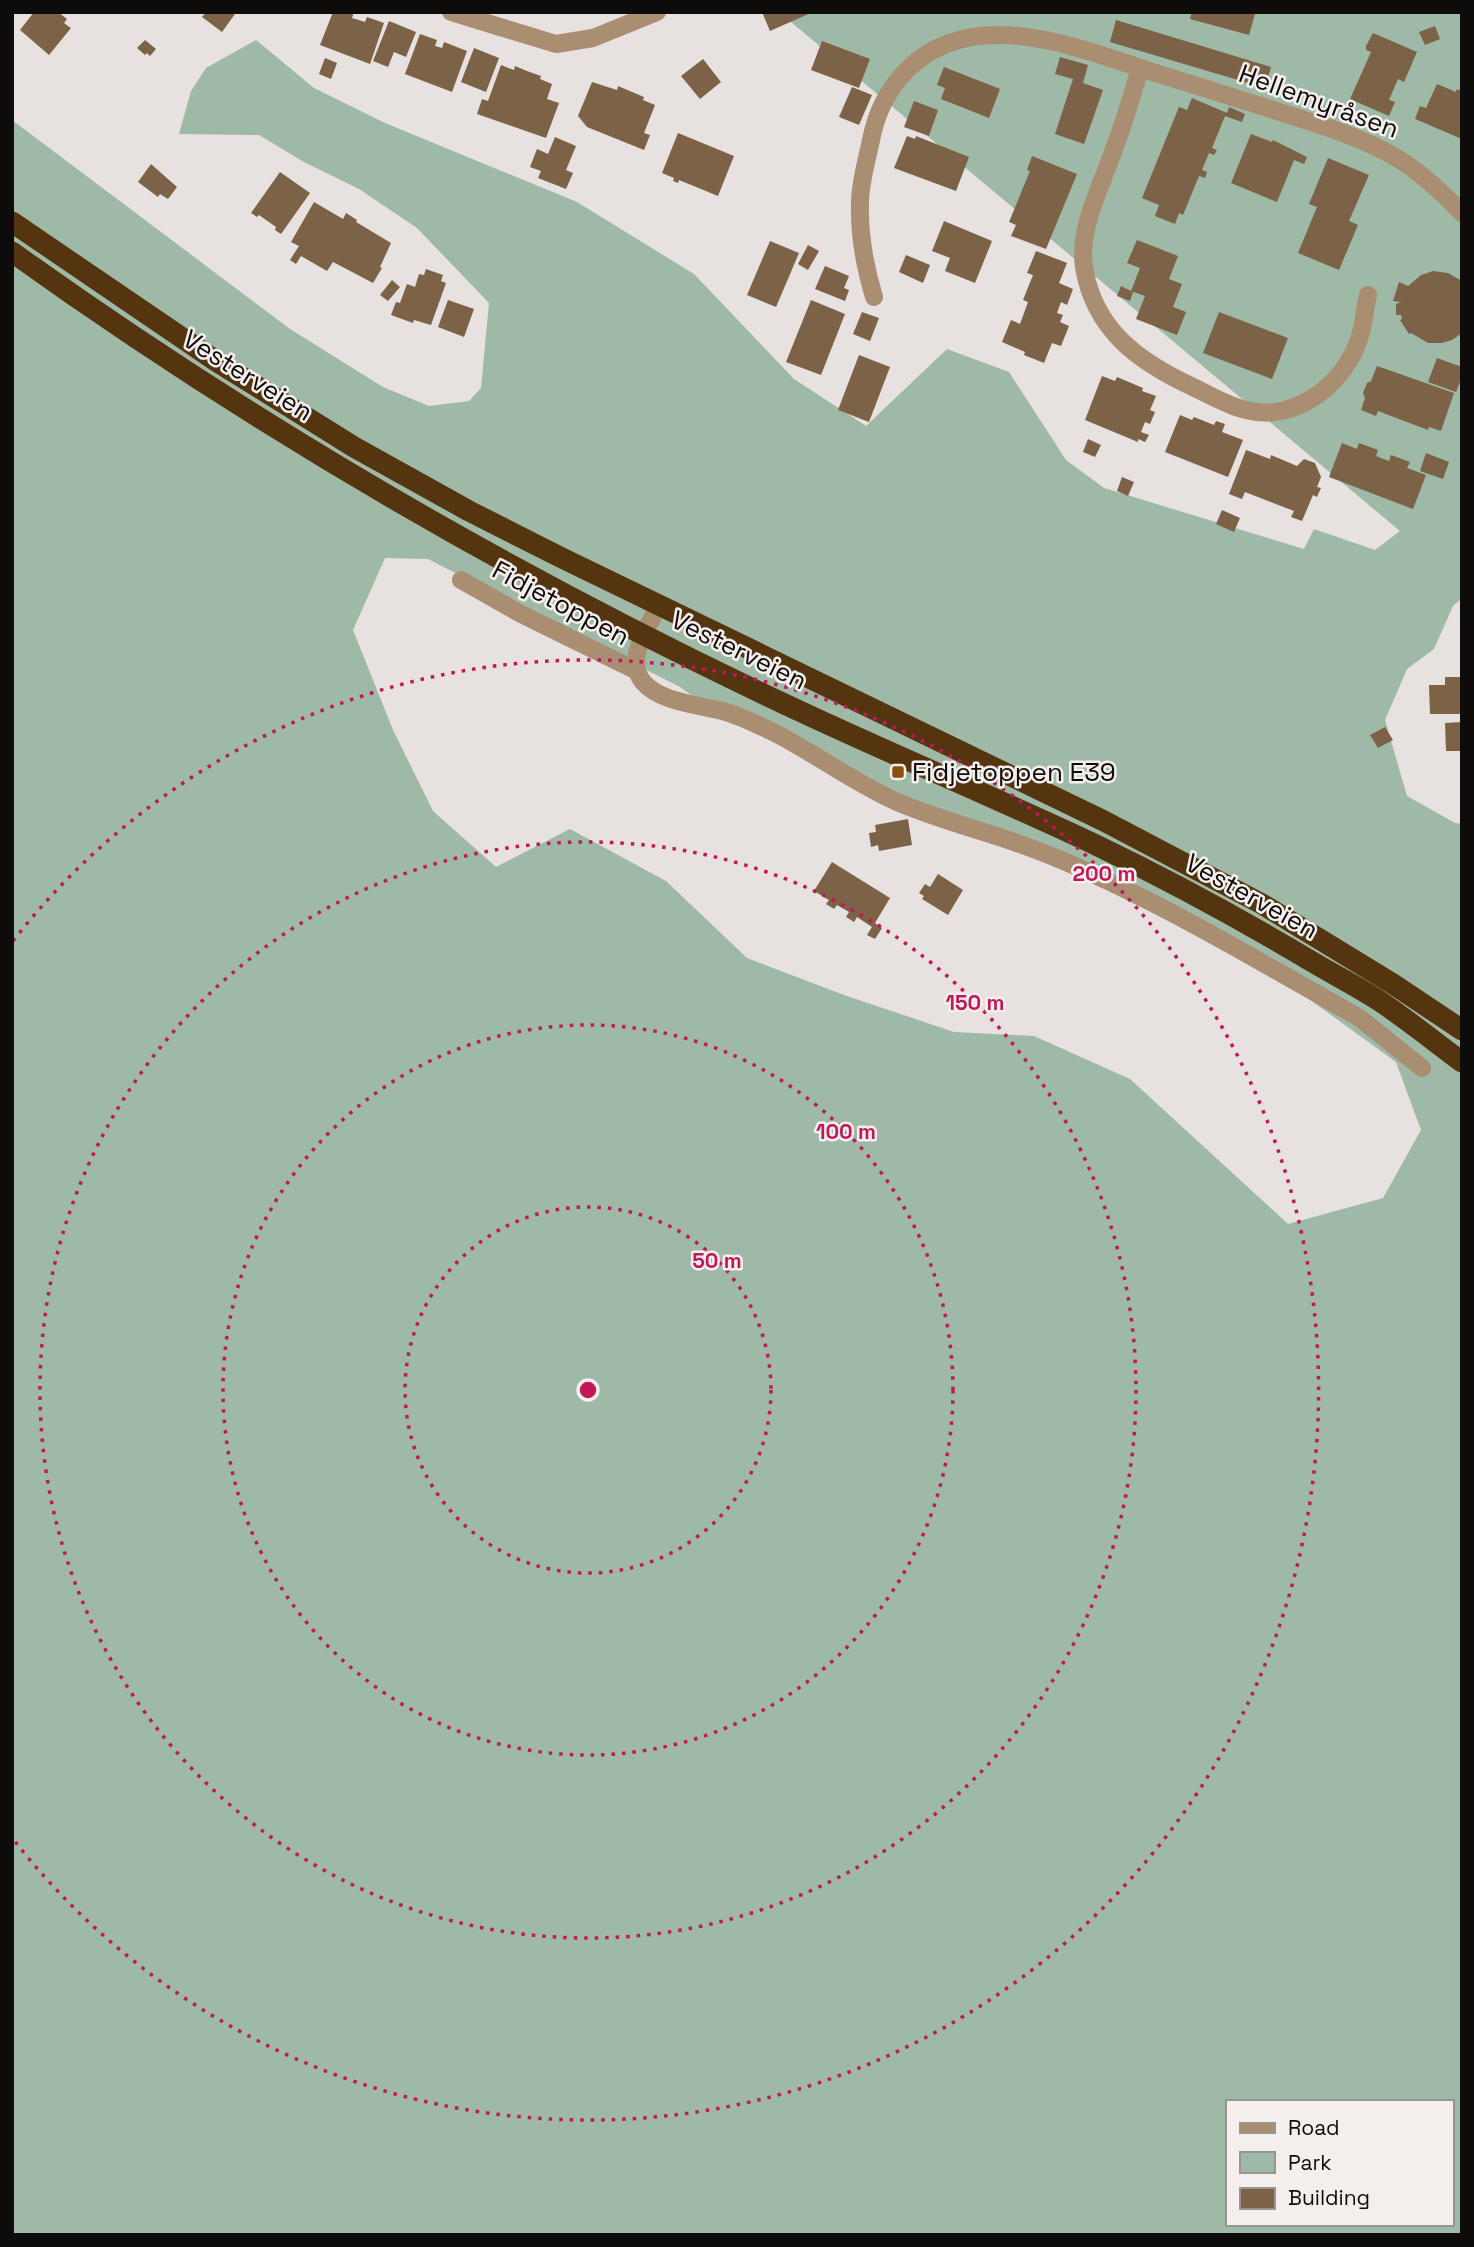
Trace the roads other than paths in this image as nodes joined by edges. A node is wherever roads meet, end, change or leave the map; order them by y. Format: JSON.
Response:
{"nodes":[{"id":1,"x":451,"y":12,"type":"edge"},
{"id":2,"x":657,"y":12,"type":"edge"},
{"id":3,"x":1140,"y":68,"type":"junction"},
{"id":4,"x":1462,"y":213,"type":"edge"},
{"id":5,"x":12,"y":222,"type":"edge"},
{"id":6,"x":12,"y":253,"type":"edge"},
{"id":7,"x":1368,"y":295,"type":"dead end"},
{"id":8,"x":874,"y":297,"type":"dead end"},
{"id":9,"x":461,"y":580,"type":"dead end"},
{"id":10,"x":660,"y":604,"type":"junction"},
{"id":11,"x":643,"y":635,"type":"junction"},
{"id":12,"x":637,"y":671,"type":"junction"},
{"id":13,"x":1462,"y":1030,"type":"edge"},
{"id":14,"x":1462,"y":1062,"type":"edge"},
{"id":15,"x":1422,"y":1069,"type":"dead end"}],
"edges":[{"from":1,"to":2,"type":"street"},
{"from":3,"to":4,"type":"street","name":"Hellemyråsen"},
{"from":3,"to":7,"type":"street"},
{"from":3,"to":8,"type":"street","name":"Hellemyråsen"},
{"from":5,"to":10,"type":"highway","name":"Vesterveien"},
{"from":6,"to":11,"type":"highway","name":"Vesterveien"},
{"from":9,"to":12,"type":"street","name":"Fidjetoppen"},
{"from":10,"to":11,"type":"street","name":"Fidjetoppen"},
{"from":10,"to":13,"type":"highway","name":"Vesterveien"},
{"from":11,"to":12,"type":"street","name":"Fidjetoppen"},
{"from":11,"to":14,"type":"highway","name":"Vesterveien"},
{"from":12,"to":15,"type":"street","name":"Fidjetoppen"}]}
